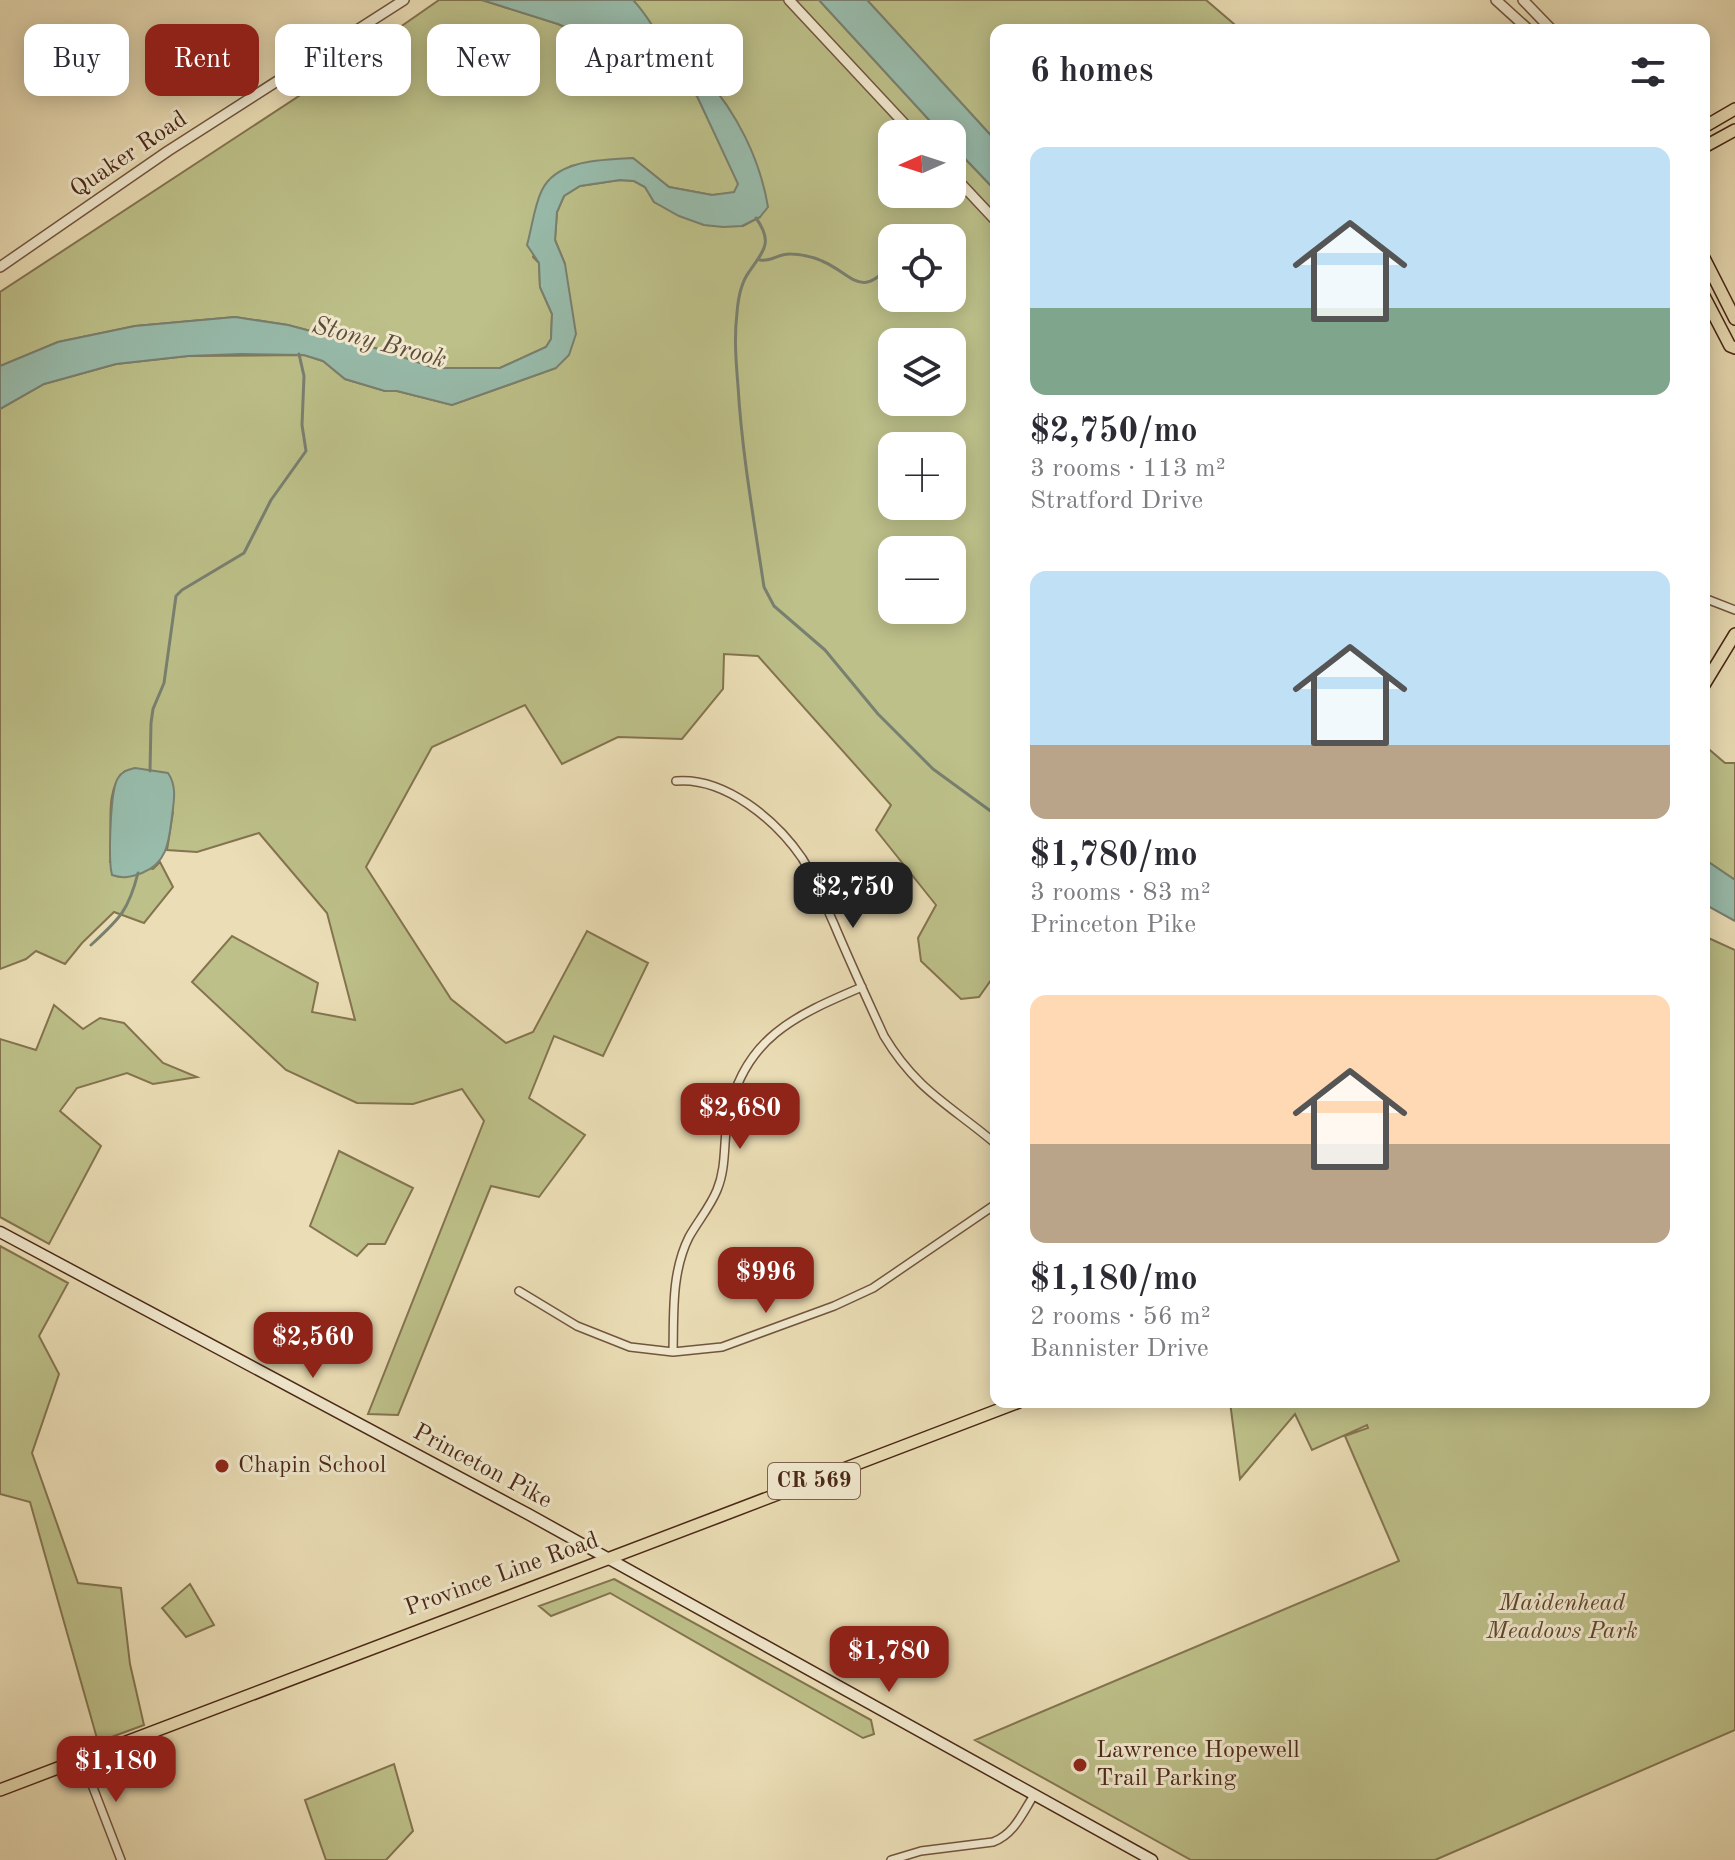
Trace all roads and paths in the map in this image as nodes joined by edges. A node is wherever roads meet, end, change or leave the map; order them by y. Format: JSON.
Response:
{"nodes":[{"id":1,"x":404,"y":0,"type":"edge"},
{"id":2,"x":789,"y":0,"type":"edge"},
{"id":3,"x":1496,"y":0,"type":"edge"},
{"id":4,"x":1523,"y":0,"type":"edge"},
{"id":5,"x":1522,"y":24,"type":"edge"},
{"id":6,"x":1546,"y":24,"type":"edge"},
{"id":7,"x":1735,"y":109,"type":"edge"},
{"id":8,"x":901,"y":120,"type":"edge"},
{"id":9,"x":1710,"y":124,"type":"edge"},
{"id":10,"x":1735,"y":130,"type":"edge"},
{"id":11,"x":1710,"y":144,"type":"edge"},
{"id":12,"x":966,"y":189,"type":"edge"},
{"id":13,"x":990,"y":215,"type":"edge"},
{"id":14,"x":0,"y":267,"type":"edge"},
{"id":15,"x":1710,"y":270,"type":"edge"},
{"id":16,"x":1710,"y":308,"type":"edge"},
{"id":17,"x":1735,"y":319,"type":"edge"},
{"id":18,"x":1735,"y":348,"type":"edge"},
{"id":19,"x":1710,"y":600,"type":"edge"},
{"id":20,"x":1735,"y":610,"type":"edge"},
{"id":21,"x":1735,"y":634,"type":"edge"},
{"id":22,"x":1710,"y":675,"type":"edge"},
{"id":23,"x":676,"y":781,"type":"dead end"},
{"id":24,"x":862,"y":987,"type":"junction"},
{"id":25,"x":990,"y":1140,"type":"edge"},
{"id":26,"x":990,"y":1208,"type":"edge"},
{"id":27,"x":0,"y":1232,"type":"edge"},
{"id":28,"x":519,"y":1291,"type":"dead end"},
{"id":29,"x":673,"y":1352,"type":"junction"},
{"id":30,"x":1003,"y":1408,"type":"edge"},
{"id":31,"x":610,"y":1559,"type":"junction"},
{"id":32,"x":82,"y":1759,"type":"junction"},
{"id":33,"x":0,"y":1790,"type":"edge"},
{"id":34,"x":1034,"y":1795,"type":"junction"},
{"id":35,"x":121,"y":1860,"type":"edge"},
{"id":36,"x":891,"y":1860,"type":"edge"},
{"id":37,"x":1152,"y":1860,"type":"edge"}],
"edges":[{"from":1,"to":14,"type":"street","name":"Quaker Road"},
{"from":2,"to":8,"type":"street"},
{"from":3,"to":5,"type":"street"},
{"from":4,"to":6,"type":"street"},
{"from":7,"to":9,"type":"main road"},
{"from":10,"to":11,"type":"main road"},
{"from":12,"to":13,"type":"street"},
{"from":15,"to":17,"type":"main road"},
{"from":16,"to":18,"type":"main road"},
{"from":19,"to":20,"type":"street"},
{"from":21,"to":22,"type":"main road"},
{"from":23,"to":24,"type":"street"},
{"from":24,"to":25,"type":"street"},
{"from":24,"to":29,"type":"street"},
{"from":26,"to":29,"type":"street"},
{"from":27,"to":31,"type":"main road","name":"Princeton Pike"},
{"from":28,"to":29,"type":"street"},
{"from":30,"to":31,"type":"main road","name":"Province Line Road","number":"CR 569"},
{"from":31,"to":32,"type":"main road","name":"Province Line Road"},
{"from":31,"to":34,"type":"main road","name":"Princeton Pike"},
{"from":32,"to":33,"type":"main road","name":"Province Line Road"},
{"from":32,"to":35,"type":"street"},
{"from":34,"to":36,"type":"street"},
{"from":34,"to":37,"type":"main road","name":"Princeton Pike"}]}
